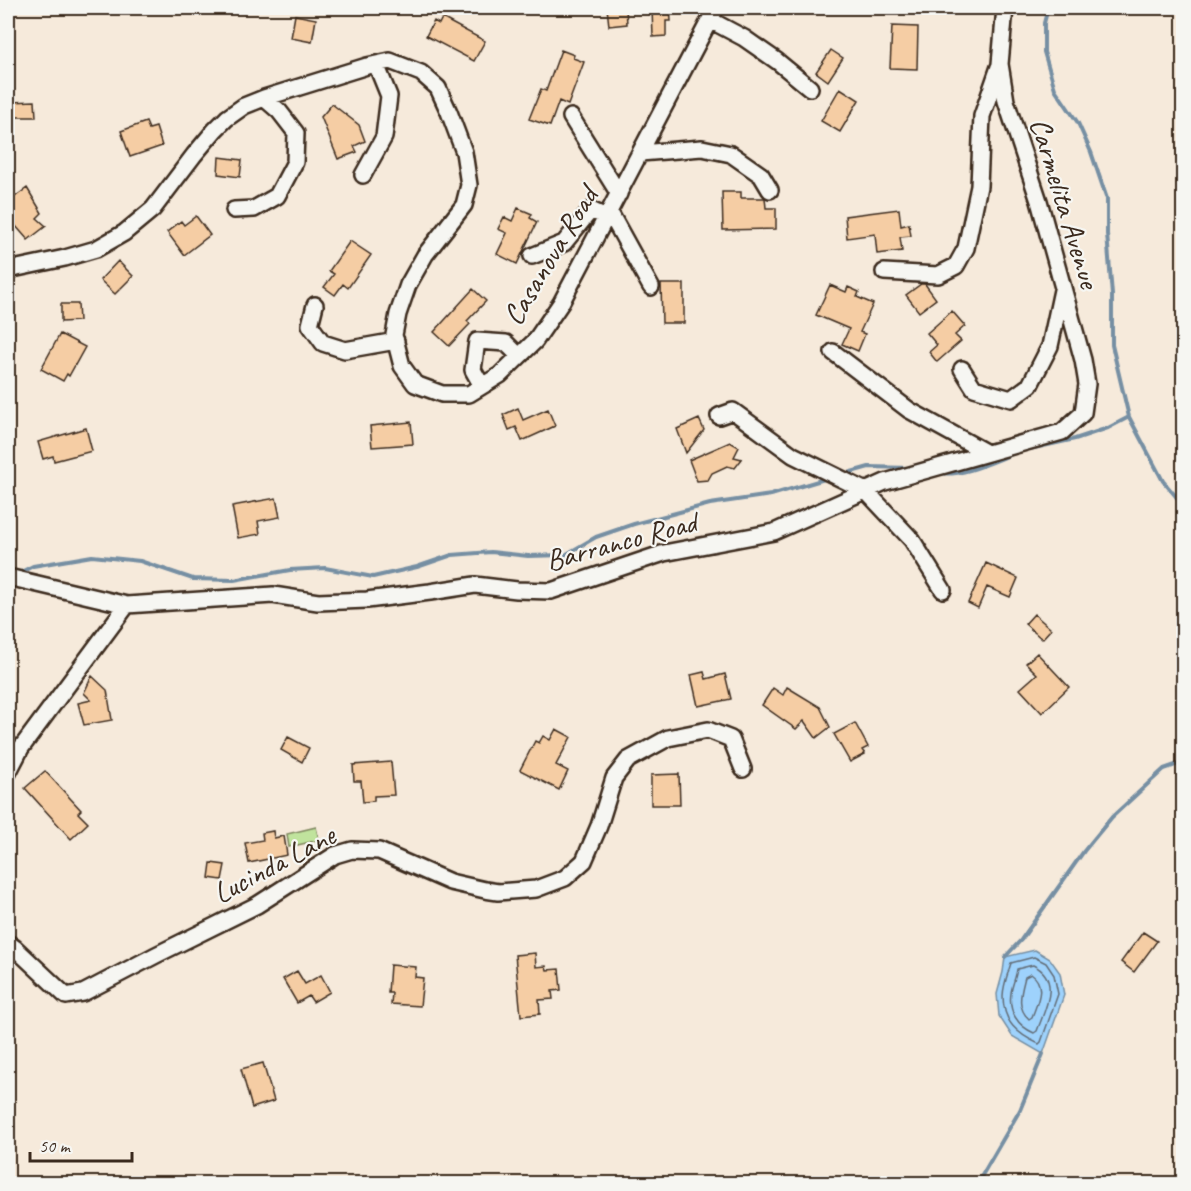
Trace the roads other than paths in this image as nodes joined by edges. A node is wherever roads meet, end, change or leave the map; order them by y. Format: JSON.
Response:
{"nodes":[{"id":1,"x":1005,"y":8,"type":"edge"},
{"id":2,"x":713,"y":14,"type":"edge"},
{"id":3,"x":376,"y":64,"type":"junction"},
{"id":4,"x":1000,"y":64,"type":"junction"},
{"id":5,"x":810,"y":88,"type":"dead end"},
{"id":6,"x":264,"y":98,"type":"junction"},
{"id":7,"x":571,"y":117,"type":"dead end"},
{"id":8,"x":640,"y":153,"type":"junction"},
{"id":9,"x":363,"y":175,"type":"dead end"},
{"id":10,"x":770,"y":190,"type":"dead end"},
{"id":11,"x":619,"y":194,"type":"junction"},
{"id":12,"x":234,"y":210,"type":"dead end"},
{"id":13,"x":608,"y":214,"type":"junction"},
{"id":14,"x":532,"y":256,"type":"dead end"},
{"id":15,"x":8,"y":270,"type":"edge"},
{"id":16,"x":884,"y":272,"type":"dead end"},
{"id":17,"x":651,"y":287,"type":"dead end"},
{"id":18,"x":1063,"y":287,"type":"junction"},
{"id":19,"x":315,"y":305,"type":"dead end"},
{"id":20,"x":396,"y":341,"type":"junction"},
{"id":21,"x":833,"y":352,"type":"dead end"},
{"id":22,"x":519,"y":356,"type":"junction"},
{"id":23,"x":962,"y":369,"type":"dead end"},
{"id":24,"x":482,"y":386,"type":"junction"},
{"id":25,"x":1083,"y":413,"type":"joint"},
{"id":26,"x":719,"y":416,"type":"dead end"},
{"id":27,"x":987,"y":453,"type":"junction"},
{"id":28,"x":866,"y":491,"type":"junction"},
{"id":29,"x":8,"y":577,"type":"edge"},
{"id":30,"x":943,"y":590,"type":"dead end"},
{"id":31,"x":128,"y":605,"type":"junction"},
{"id":32,"x":742,"y":770,"type":"dead end"},
{"id":33,"x":8,"y":773,"type":"edge"},
{"id":34,"x":8,"y":943,"type":"edge"}],
"edges":[{"from":1,"to":4,"type":"street","name":"Carmelita Avenue"},
{"from":2,"to":5,"type":"street"},
{"from":2,"to":8,"type":"street","name":"Casanova Road"},
{"from":3,"to":6,"type":"street","name":"Casanova Road"},
{"from":3,"to":9,"type":"street"},
{"from":3,"to":20,"type":"street","name":"Casanova Road"},
{"from":4,"to":16,"type":"street"},
{"from":4,"to":18,"type":"street","name":"Carmelita Avenue"},
{"from":6,"to":12,"type":"street"},
{"from":6,"to":15,"type":"street","name":"Casanova Road"},
{"from":7,"to":11,"type":"street"},
{"from":8,"to":10,"type":"street"},
{"from":8,"to":11,"type":"street","name":"Casanova Road"},
{"from":11,"to":13,"type":"street","name":"Casanova Road"},
{"from":13,"to":14,"type":"street"},
{"from":13,"to":17,"type":"street"},
{"from":13,"to":22,"type":"street","name":"Casanova Road"},
{"from":18,"to":23,"type":"street"},
{"from":18,"to":25,"type":"street","name":"Carmelita Avenue"},
{"from":19,"to":20,"type":"street"},
{"from":20,"to":24,"type":"street","name":"Casanova Road"},
{"from":21,"to":27,"type":"street"},
{"from":22,"to":24,"type":"street","name":"Casanova Road"},
{"from":22,"to":24,"type":"street"},
{"from":25,"to":27,"type":"street","name":"Barranco Road"},
{"from":26,"to":28,"type":"street"},
{"from":27,"to":28,"type":"street","name":"Barranco Road"},
{"from":28,"to":30,"type":"street"},
{"from":28,"to":31,"type":"street","name":"Barranco Road"},
{"from":29,"to":31,"type":"street","name":"Barranco Road"},
{"from":31,"to":33,"type":"street"},
{"from":32,"to":34,"type":"street","name":"Lucinda Lane"}]}
